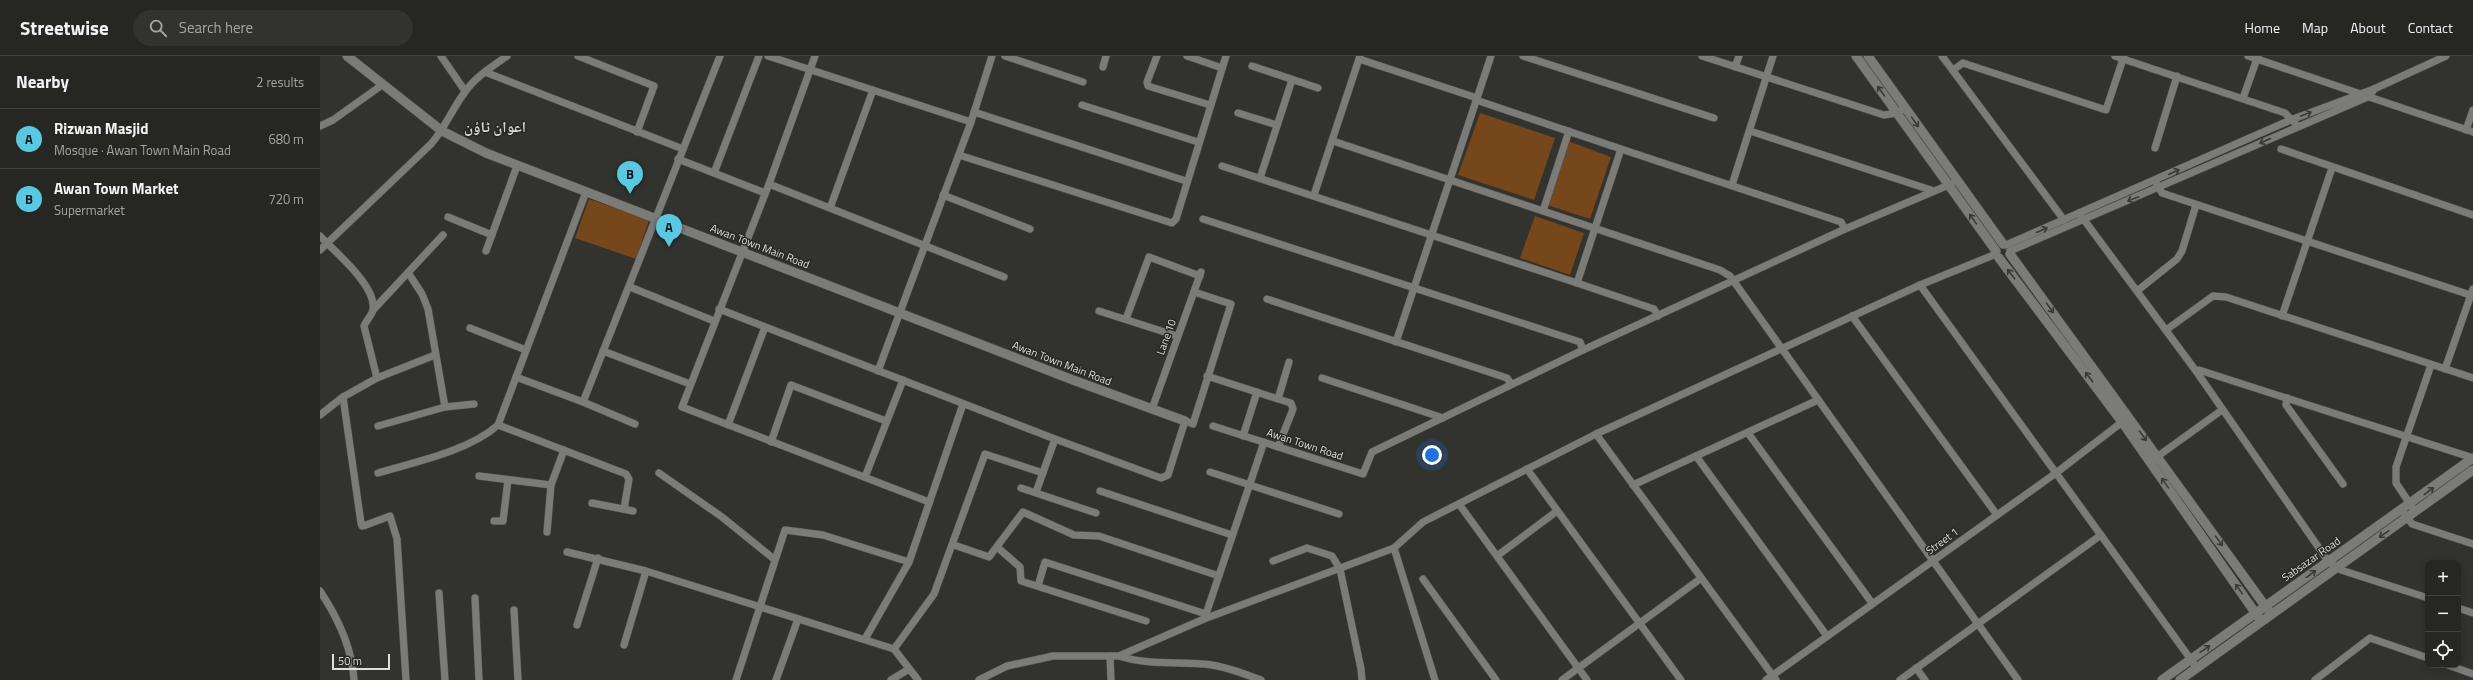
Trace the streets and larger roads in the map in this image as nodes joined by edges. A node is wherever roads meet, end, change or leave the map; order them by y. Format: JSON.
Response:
{"nodes":[{"id":1,"x":347,"y":56,"type":"edge"},
{"id":2,"x":440,"y":56,"type":"edge"},
{"id":3,"x":507,"y":56,"type":"edge"},
{"id":4,"x":578,"y":56,"type":"edge"},
{"id":5,"x":720,"y":56,"type":"edge"},
{"id":6,"x":759,"y":56,"type":"edge"},
{"id":7,"x":768,"y":56,"type":"edge"},
{"id":8,"x":815,"y":56,"type":"edge"},
{"id":9,"x":992,"y":56,"type":"edge"},
{"id":10,"x":1005,"y":56,"type":"edge"},
{"id":11,"x":1106,"y":56,"type":"edge"},
{"id":12,"x":1157,"y":56,"type":"edge"},
{"id":13,"x":1187,"y":56,"type":"edge"},
{"id":14,"x":1226,"y":56,"type":"edge"},
{"id":15,"x":1491,"y":56,"type":"edge"},
{"id":16,"x":1523,"y":56,"type":"edge"},
{"id":17,"x":1702,"y":56,"type":"edge"},
{"id":18,"x":1738,"y":56,"type":"edge"},
{"id":19,"x":1773,"y":56,"type":"edge"},
{"id":20,"x":1856,"y":56,"type":"edge"},
{"id":21,"x":1868,"y":56,"type":"edge"},
{"id":22,"x":1942,"y":56,"type":"edge"},
{"id":23,"x":2115,"y":56,"type":"edge"},
{"id":24,"x":2248,"y":56,"type":"edge"},
{"id":25,"x":2446,"y":56,"type":"edge"},
{"id":26,"x":2124,"y":57,"type":"edge"},
{"id":27,"x":1360,"y":58,"type":"edge"},
{"id":28,"x":2257,"y":58,"type":"edge"},
{"id":29,"x":1252,"y":66,"type":"dead end"},
{"id":30,"x":1103,"y":67,"type":"dead end"},
{"id":31,"x":1735,"y":67,"type":"junction"},
{"id":32,"x":1222,"y":68,"type":"junction"},
{"id":33,"x":810,"y":70,"type":"junction"},
{"id":34,"x":1953,"y":70,"type":"junction"},
{"id":35,"x":485,"y":72,"type":"junction"},
{"id":36,"x":2177,"y":76,"type":"junction"},
{"id":37,"x":1767,"y":78,"type":"junction"},
{"id":38,"x":1292,"y":80,"type":"junction"},
{"id":39,"x":1083,"y":82,"type":"dead end"},
{"id":40,"x":382,"y":85,"type":"junction"},
{"id":41,"x":1318,"y":88,"type":"dead end"},
{"id":42,"x":2374,"y":89,"type":"junction"},
{"id":43,"x":873,"y":90,"type":"junction"},
{"id":44,"x":465,"y":91,"type":"junction"},
{"id":45,"x":2360,"y":93,"type":"junction"},
{"id":46,"x":2370,"y":96,"type":"junction"},
{"id":47,"x":2243,"y":98,"type":"junction"},
{"id":48,"x":1476,"y":99,"type":"junction"},
{"id":49,"x":1082,"y":105,"type":"dead end"},
{"id":50,"x":1210,"y":105,"type":"junction"},
{"id":51,"x":1901,"y":110,"type":"junction"},
{"id":52,"x":2473,"y":110,"type":"edge"},
{"id":53,"x":974,"y":112,"type":"junction"},
{"id":54,"x":1238,"y":113,"type":"dead end"},
{"id":55,"x":1714,"y":118,"type":"dead end"},
{"id":56,"x":2293,"y":119,"type":"junction"},
{"id":57,"x":971,"y":122,"type":"junction"},
{"id":58,"x":1277,"y":125,"type":"junction"},
{"id":59,"x":320,"y":126,"type":"edge"},
{"id":60,"x":2297,"y":127,"type":"junction"},
{"id":61,"x":442,"y":131,"type":"junction"},
{"id":62,"x":1569,"y":131,"type":"junction"},
{"id":63,"x":1750,"y":131,"type":"junction"},
{"id":64,"x":2470,"y":131,"type":"edge"},
{"id":65,"x":637,"y":132,"type":"junction"},
{"id":66,"x":1333,"y":141,"type":"junction"},
{"id":67,"x":1198,"y":142,"type":"junction"},
{"id":68,"x":2155,"y":148,"type":"dead end"},
{"id":69,"x":683,"y":149,"type":"junction"},
{"id":70,"x":1622,"y":149,"type":"junction"},
{"id":71,"x":2281,"y":149,"type":"dead end"},
{"id":72,"x":959,"y":155,"type":"junction"},
{"id":73,"x":678,"y":159,"type":"junction"},
{"id":74,"x":517,"y":166,"type":"junction"},
{"id":75,"x":1222,"y":166,"type":"dead end"},
{"id":76,"x":2332,"y":168,"type":"junction"},
{"id":77,"x":714,"y":173,"type":"junction"},
{"id":78,"x":1260,"y":178,"type":"junction"},
{"id":79,"x":1451,"y":180,"type":"junction"},
{"id":80,"x":2154,"y":180,"type":"junction"},
{"id":81,"x":1957,"y":181,"type":"junction"},
{"id":82,"x":1186,"y":182,"type":"junction"},
{"id":83,"x":769,"y":184,"type":"junction"},
{"id":84,"x":1732,"y":185,"type":"junction"},
{"id":85,"x":1948,"y":185,"type":"junction"},
{"id":86,"x":2158,"y":188,"type":"junction"},
{"id":87,"x":1934,"y":191,"type":"junction"},
{"id":88,"x":586,"y":192,"type":"junction"},
{"id":89,"x":765,"y":193,"type":"junction"},
{"id":90,"x":944,"y":195,"type":"junction"},
{"id":91,"x":1314,"y":195,"type":"junction"},
{"id":92,"x":2196,"y":205,"type":"junction"},
{"id":93,"x":830,"y":208,"type":"junction"},
{"id":94,"x":1543,"y":211,"type":"junction"},
{"id":95,"x":2473,"y":215,"type":"edge"},
{"id":96,"x":2081,"y":216,"type":"junction"},
{"id":97,"x":448,"y":217,"type":"dead end"},
{"id":98,"x":656,"y":219,"type":"junction"},
{"id":99,"x":1203,"y":219,"type":"dead end"},
{"id":100,"x":2064,"y":220,"type":"junction"},
{"id":101,"x":1594,"y":228,"type":"junction"},
{"id":102,"x":1846,"y":229,"type":"junction"},
{"id":103,"x":1030,"y":230,"type":"dead end"},
{"id":104,"x":1432,"y":234,"type":"junction"},
{"id":105,"x":443,"y":235,"type":"dead end"},
{"id":106,"x":492,"y":235,"type":"junction"},
{"id":107,"x":320,"y":236,"type":"edge"},
{"id":108,"x":2307,"y":243,"type":"junction"},
{"id":109,"x":327,"y":244,"type":"junction"},
{"id":110,"x":924,"y":246,"type":"junction"},
{"id":111,"x":320,"y":250,"type":"edge"},
{"id":112,"x":2003,"y":251,"type":"junction"},
{"id":113,"x":486,"y":252,"type":"dead end"},
{"id":114,"x":742,"y":252,"type":"junction"},
{"id":115,"x":409,"y":274,"type":"junction"},
{"id":116,"x":1004,"y":276,"type":"dead end"},
{"id":117,"x":1734,"y":281,"type":"junction"},
{"id":118,"x":1577,"y":283,"type":"junction"},
{"id":119,"x":1920,"y":285,"type":"junction"},
{"id":120,"x":630,"y":287,"type":"junction"},
{"id":121,"x":1414,"y":288,"type":"junction"},
{"id":122,"x":2137,"y":291,"type":"junction"},
{"id":123,"x":1194,"y":292,"type":"junction"},
{"id":124,"x":2472,"y":293,"type":"edge"},
{"id":125,"x":1267,"y":299,"type":"dead end"},
{"id":126,"x":719,"y":309,"type":"junction"},
{"id":127,"x":373,"y":310,"type":"junction"},
{"id":128,"x":1099,"y":310,"type":"dead end"},
{"id":129,"x":899,"y":313,"type":"junction"},
{"id":130,"x":1658,"y":316,"type":"junction"},
{"id":131,"x":1852,"y":316,"type":"junction"},
{"id":132,"x":2282,"y":316,"type":"junction"},
{"id":133,"x":1126,"y":319,"type":"junction"},
{"id":134,"x":714,"y":321,"type":"junction"},
{"id":135,"x":765,"y":327,"type":"junction"},
{"id":136,"x":470,"y":328,"type":"dead end"},
{"id":137,"x":2166,"y":330,"type":"junction"},
{"id":138,"x":1177,"y":336,"type":"junction"},
{"id":139,"x":1396,"y":342,"type":"junction"},
{"id":140,"x":1781,"y":347,"type":"junction"},
{"id":141,"x":526,"y":350,"type":"junction"},
{"id":142,"x":1583,"y":350,"type":"junction"},
{"id":143,"x":603,"y":351,"type":"junction"},
{"id":144,"x":435,"y":355,"type":"junction"},
{"id":145,"x":1289,"y":362,"type":"dead end"},
{"id":146,"x":2432,"y":365,"type":"junction"},
{"id":147,"x":2445,"y":369,"type":"junction"},
{"id":148,"x":878,"y":371,"type":"junction"},
{"id":149,"x":2196,"y":371,"type":"junction"},
{"id":150,"x":1207,"y":376,"type":"junction"},
{"id":151,"x":516,"y":377,"type":"junction"},
{"id":152,"x":377,"y":378,"type":"junction"},
{"id":153,"x":1322,"y":378,"type":"dead end"},
{"id":154,"x":2473,"y":378,"type":"edge"},
{"id":155,"x":903,"y":380,"type":"junction"},
{"id":156,"x":690,"y":384,"type":"junction"},
{"id":157,"x":1511,"y":384,"type":"junction"},
{"id":158,"x":1257,"y":392,"type":"junction"},
{"id":159,"x":342,"y":396,"type":"junction"},
{"id":160,"x":2287,"y":398,"type":"junction"},
{"id":161,"x":1278,"y":399,"type":"junction"},
{"id":162,"x":1818,"y":400,"type":"junction"},
{"id":163,"x":583,"y":402,"type":"junction"},
{"id":164,"x":474,"y":404,"type":"dead end"},
{"id":165,"x":963,"y":404,"type":"junction"},
{"id":166,"x":445,"y":407,"type":"junction"},
{"id":167,"x":1152,"y":409,"type":"junction"},
{"id":168,"x":2222,"y":410,"type":"junction"},
{"id":169,"x":320,"y":415,"type":"edge"},
{"id":170,"x":1443,"y":418,"type":"junction"},
{"id":171,"x":2126,"y":419,"type":"junction"},
{"id":172,"x":886,"y":421,"type":"junction"},
{"id":173,"x":1185,"y":421,"type":"junction"},
{"id":174,"x":635,"y":424,"type":"dead end"},
{"id":175,"x":498,"y":425,"type":"junction"},
{"id":176,"x":378,"y":426,"type":"dead end"},
{"id":177,"x":728,"y":426,"type":"junction"},
{"id":178,"x":1213,"y":426,"type":"dead end"},
{"id":179,"x":1748,"y":432,"type":"junction"},
{"id":180,"x":1596,"y":434,"type":"junction"},
{"id":181,"x":1243,"y":436,"type":"junction"},
{"id":182,"x":2408,"y":438,"type":"junction"},
{"id":183,"x":1055,"y":439,"type":"junction"},
{"id":184,"x":771,"y":442,"type":"junction"},
{"id":185,"x":1264,"y":442,"type":"junction"},
{"id":186,"x":1278,"y":447,"type":"junction"},
{"id":187,"x":564,"y":450,"type":"junction"},
{"id":188,"x":1696,"y":456,"type":"junction"},
{"id":189,"x":2473,"y":458,"type":"edge"},
{"id":190,"x":2154,"y":459,"type":"junction"},
{"id":191,"x":1527,"y":469,"type":"junction"},
{"id":192,"x":2473,"y":470,"type":"edge"},
{"id":193,"x":1210,"y":472,"type":"dead end"},
{"id":194,"x":378,"y":473,"type":"dead end"},
{"id":195,"x":659,"y":473,"type":"dead end"},
{"id":196,"x":1043,"y":473,"type":"junction"},
{"id":197,"x":2056,"y":473,"type":"junction"},
{"id":198,"x":479,"y":476,"type":"dead end"},
{"id":199,"x":865,"y":477,"type":"junction"},
{"id":200,"x":508,"y":480,"type":"junction"},
{"id":201,"x":2343,"y":484,"type":"dead end"},
{"id":202,"x":551,"y":485,"type":"junction"},
{"id":203,"x":1249,"y":485,"type":"junction"},
{"id":204,"x":1633,"y":485,"type":"junction"},
{"id":205,"x":1021,"y":488,"type":"dead end"},
{"id":206,"x":1100,"y":491,"type":"dead end"},
{"id":207,"x":1036,"y":492,"type":"junction"},
{"id":208,"x":929,"y":502,"type":"junction"},
{"id":209,"x":592,"y":503,"type":"dead end"},
{"id":210,"x":1459,"y":504,"type":"junction"},
{"id":211,"x":2413,"y":508,"type":"junction"},
{"id":212,"x":624,"y":509,"type":"junction"},
{"id":213,"x":633,"y":511,"type":"dead end"},
{"id":214,"x":1557,"y":511,"type":"junction"},
{"id":215,"x":1096,"y":513,"type":"dead end"},
{"id":216,"x":1339,"y":514,"type":"dead end"},
{"id":217,"x":2404,"y":514,"type":"junction"},
{"id":218,"x":1997,"y":515,"type":"junction"},
{"id":219,"x":494,"y":520,"type":"dead end"},
{"id":220,"x":547,"y":532,"type":"dead end"},
{"id":221,"x":1232,"y":535,"type":"junction"},
{"id":222,"x":2101,"y":535,"type":"junction"},
{"id":223,"x":2473,"y":544,"type":"edge"},
{"id":224,"x":954,"y":545,"type":"junction"},
{"id":225,"x":997,"y":547,"type":"junction"},
{"id":226,"x":1394,"y":548,"type":"junction"},
{"id":227,"x":567,"y":552,"type":"dead end"},
{"id":228,"x":1497,"y":556,"type":"junction"},
{"id":229,"x":598,"y":558,"type":"junction"},
{"id":230,"x":774,"y":559,"type":"junction"},
{"id":231,"x":1273,"y":561,"type":"dead end"},
{"id":232,"x":1933,"y":561,"type":"junction"},
{"id":233,"x":2328,"y":561,"type":"junction"},
{"id":234,"x":909,"y":562,"type":"junction"},
{"id":235,"x":1340,"y":568,"type":"junction"},
{"id":236,"x":2336,"y":568,"type":"junction"},
{"id":237,"x":646,"y":571,"type":"junction"},
{"id":238,"x":1219,"y":576,"type":"junction"},
{"id":239,"x":1423,"y":579,"type":"dead end"},
{"id":240,"x":1700,"y":579,"type":"junction"},
{"id":241,"x":1038,"y":586,"type":"junction"},
{"id":242,"x":320,"y":591,"type":"edge"},
{"id":243,"x":439,"y":593,"type":"dead end"},
{"id":244,"x":2425,"y":597,"type":"edge"},
{"id":245,"x":475,"y":598,"type":"dead end"},
{"id":246,"x":1872,"y":603,"type":"junction"},
{"id":247,"x":2266,"y":606,"type":"junction"},
{"id":248,"x":759,"y":607,"type":"junction"},
{"id":249,"x":2461,"y":609,"type":"edge"},
{"id":250,"x":514,"y":610,"type":"dead end"},
{"id":251,"x":2256,"y":613,"type":"junction"},
{"id":252,"x":2473,"y":613,"type":"edge"},
{"id":253,"x":2271,"y":614,"type":"junction"},
{"id":254,"x":1205,"y":617,"type":"junction"},
{"id":255,"x":798,"y":619,"type":"junction"},
{"id":256,"x":1146,"y":621,"type":"dead end"},
{"id":257,"x":2262,"y":622,"type":"junction"},
{"id":258,"x":1640,"y":624,"type":"junction"},
{"id":259,"x":1978,"y":624,"type":"junction"},
{"id":260,"x":577,"y":625,"type":"dead end"},
{"id":261,"x":1827,"y":636,"type":"junction"},
{"id":262,"x":865,"y":640,"type":"junction"},
{"id":263,"x":624,"y":645,"type":"dead end"},
{"id":264,"x":894,"y":649,"type":"junction"},
{"id":265,"x":1110,"y":656,"type":"junction"},
{"id":266,"x":1119,"y":656,"type":"junction"},
{"id":267,"x":2425,"y":657,"type":"edge"},
{"id":268,"x":2190,"y":659,"type":"junction"},
{"id":269,"x":909,"y":668,"type":"junction"},
{"id":270,"x":1578,"y":668,"type":"junction"},
{"id":271,"x":1916,"y":668,"type":"junction"},
{"id":272,"x":2197,"y":668,"type":"junction"},
{"id":273,"x":2457,"y":668,"type":"edge"},
{"id":274,"x":2473,"y":673,"type":"edge"},
{"id":275,"x":1771,"y":678,"type":"edge"},
{"id":276,"x":354,"y":680,"type":"edge"},
{"id":277,"x":406,"y":680,"type":"edge"},
{"id":278,"x":445,"y":680,"type":"edge"},
{"id":279,"x":479,"y":680,"type":"edge"},
{"id":280,"x":518,"y":680,"type":"edge"},
{"id":281,"x":736,"y":680,"type":"edge"},
{"id":282,"x":776,"y":680,"type":"edge"},
{"id":283,"x":890,"y":680,"type":"edge"},
{"id":284,"x":918,"y":680,"type":"edge"},
{"id":285,"x":979,"y":680,"type":"edge"},
{"id":286,"x":1111,"y":680,"type":"edge"},
{"id":287,"x":1261,"y":680,"type":"edge"},
{"id":288,"x":1362,"y":680,"type":"edge"},
{"id":289,"x":1434,"y":680,"type":"edge"},
{"id":290,"x":1496,"y":680,"type":"edge"},
{"id":291,"x":1562,"y":680,"type":"edge"},
{"id":292,"x":1587,"y":680,"type":"edge"},
{"id":293,"x":1681,"y":680,"type":"edge"},
{"id":294,"x":1900,"y":680,"type":"edge"},
{"id":295,"x":1925,"y":680,"type":"edge"},
{"id":296,"x":2018,"y":680,"type":"edge"},
{"id":297,"x":2162,"y":680,"type":"edge"},
{"id":298,"x":2180,"y":680,"type":"edge"},
{"id":299,"x":2315,"y":680,"type":"edge"},
{"id":300,"x":2471,"y":680,"type":"edge"}],
"edges":[{"from":1,"to":40,"type":"street","name":"Awan Town Main Road"},
{"from":2,"to":44,"type":"street"},
{"from":3,"to":35,"type":"street"},
{"from":4,"to":65,"type":"street"},
{"from":5,"to":69,"type":"street"},
{"from":6,"to":77,"type":"street"},
{"from":7,"to":33,"type":"street"},
{"from":8,"to":33,"type":"street"},
{"from":9,"to":53,"type":"street"},
{"from":10,"to":39,"type":"street"},
{"from":11,"to":30,"type":"street"},
{"from":12,"to":50,"type":"street"},
{"from":13,"to":32,"type":"street"},
{"from":14,"to":32,"type":"street"},
{"from":15,"to":48,"type":"street"},
{"from":16,"to":55,"type":"street"},
{"from":17,"to":31,"type":"street"},
{"from":18,"to":31,"type":"street"},
{"from":19,"to":37,"type":"street"},
{"from":51,"to":20,"type":"street","one_way":true},
{"from":21,"to":51,"type":"street"},
{"from":22,"to":34,"type":"street"},
{"from":23,"to":26,"type":"street"},
{"from":24,"to":28,"type":"street"},
{"from":25,"to":42,"type":"street"},
{"from":26,"to":34,"type":"street"},
{"from":26,"to":36,"type":"street"},
{"from":27,"to":48,"type":"street"},
{"from":27,"to":66,"type":"street"},
{"from":28,"to":45,"type":"street"},
{"from":28,"to":47,"type":"street"},
{"from":29,"to":38,"type":"street"},
{"from":31,"to":37,"type":"street"},
{"from":32,"to":50,"type":"street"},
{"from":33,"to":43,"type":"street"},
{"from":33,"to":83,"type":"street"},
{"from":34,"to":100,"type":"street"},
{"from":35,"to":44,"type":"street"},
{"from":35,"to":65,"type":"street"},
{"from":36,"to":47,"type":"street"},
{"from":36,"to":68,"type":"street"},
{"from":37,"to":51,"type":"street"},
{"from":37,"to":63,"type":"street"},
{"from":38,"to":41,"type":"street"},
{"from":38,"to":58,"type":"street"},
{"from":40,"to":59,"type":"street"},
{"from":40,"to":61,"type":"street","name":"Awan Town Main Road"},
{"from":42,"to":45,"type":"street"},
{"from":42,"to":46,"type":"street"},
{"from":43,"to":57,"type":"street"},
{"from":43,"to":93,"type":"street"},
{"from":44,"to":61,"type":"street"},
{"from":45,"to":46,"type":"street"},
{"from":56,"to":45,"type":"street","one_way":true},
{"from":46,"to":60,"type":"street"},
{"from":46,"to":64,"type":"street"},
{"from":47,"to":56,"type":"street"},
{"from":48,"to":62,"type":"street"},
{"from":48,"to":79,"type":"street"},
{"from":49,"to":67,"type":"street"},
{"from":50,"to":67,"type":"street"},
{"from":51,"to":81,"type":"street","one_way":true},
{"from":51,"to":85,"type":"street"},
{"from":52,"to":64,"type":"street"},
{"from":53,"to":57,"type":"street"},
{"from":53,"to":82,"type":"street"},
{"from":54,"to":58,"type":"street"},
{"from":56,"to":60,"type":"street"},
{"from":80,"to":56,"type":"street","one_way":true},
{"from":57,"to":72,"type":"street"},
{"from":58,"to":78,"type":"street"},
{"from":60,"to":86,"type":"street","one_way":true},
{"from":61,"to":74,"type":"street","name":"Awan Town Main Road"},
{"from":61,"to":109,"type":"street"},
{"from":62,"to":70,"type":"street"},
{"from":62,"to":94,"type":"street"},
{"from":63,"to":84,"type":"street"},
{"from":63,"to":87,"type":"street"},
{"from":65,"to":69,"type":"street"},
{"from":66,"to":79,"type":"street"},
{"from":66,"to":91,"type":"street"},
{"from":67,"to":82,"type":"street"},
{"from":69,"to":73,"type":"street"},
{"from":70,"to":84,"type":"street"},
{"from":70,"to":101,"type":"street"},
{"from":71,"to":76,"type":"street"},
{"from":72,"to":82,"type":"street"},
{"from":72,"to":90,"type":"street"},
{"from":73,"to":77,"type":"street"},
{"from":73,"to":98,"type":"street"},
{"from":74,"to":88,"type":"street","name":"Awan Town Main Road"},
{"from":74,"to":106,"type":"street"},
{"from":75,"to":78,"type":"street"},
{"from":76,"to":95,"type":"street"},
{"from":76,"to":108,"type":"street"},
{"from":77,"to":89,"type":"street"},
{"from":78,"to":91,"type":"street"},
{"from":79,"to":94,"type":"street"},
{"from":79,"to":104,"type":"street"},
{"from":80,"to":86,"type":"street"},
{"from":80,"to":96,"type":"street"},
{"from":81,"to":85,"type":"street"},
{"from":81,"to":112,"type":"street"},
{"from":83,"to":89,"type":"street"},
{"from":83,"to":93,"type":"street"},
{"from":84,"to":102,"type":"street"},
{"from":85,"to":87,"type":"street"},
{"from":112,"to":85,"type":"street","one_way":true},
{"from":86,"to":92,"type":"street"},
{"from":86,"to":96,"type":"street","one_way":true},
{"from":87,"to":102,"type":"street"},
{"from":88,"to":98,"type":"street","name":"Awan Town Main Road"},
{"from":88,"to":141,"type":"street"},
{"from":89,"to":114,"type":"street"},
{"from":90,"to":103,"type":"street"},
{"from":90,"to":110,"type":"street"},
{"from":91,"to":104,"type":"street"},
{"from":92,"to":108,"type":"street"},
{"from":92,"to":122,"type":"street"},
{"from":93,"to":110,"type":"street"},
{"from":94,"to":101,"type":"street"},
{"from":96,"to":100,"type":"street"},
{"from":96,"to":112,"type":"street"},
{"from":96,"to":122,"type":"street"},
{"from":97,"to":106,"type":"street"},
{"from":98,"to":114,"type":"street","name":"Awan Town Main Road"},
{"from":98,"to":120,"type":"street"},
{"from":99,"to":121,"type":"street"},
{"from":112,"to":100,"type":"street","one_way":true},
{"from":101,"to":117,"type":"street"},
{"from":101,"to":118,"type":"street"},
{"from":102,"to":117,"type":"street"},
{"from":104,"to":118,"type":"street"},
{"from":104,"to":121,"type":"street"},
{"from":105,"to":115,"type":"street"},
{"from":106,"to":113,"type":"street"},
{"from":107,"to":109,"type":"street"},
{"from":108,"to":124,"type":"street"},
{"from":108,"to":132,"type":"street"},
{"from":109,"to":111,"type":"street"},
{"from":109,"to":127,"type":"street"},
{"from":110,"to":116,"type":"street"},
{"from":110,"to":129,"type":"street"},
{"from":112,"to":119,"type":"street"},
{"from":112,"to":171,"type":"street"},
{"from":114,"to":126,"type":"street"},
{"from":114,"to":129,"type":"street","name":"Awan Town Main Road"},
{"from":115,"to":127,"type":"street"},
{"from":115,"to":144,"type":"street"},
{"from":117,"to":130,"type":"street"},
{"from":117,"to":140,"type":"street"},
{"from":118,"to":130,"type":"street"},
{"from":119,"to":131,"type":"street"},
{"from":119,"to":197,"type":"street"},
{"from":120,"to":134,"type":"street"},
{"from":120,"to":143,"type":"street"},
{"from":121,"to":139,"type":"street"},
{"from":121,"to":142,"type":"street"},
{"from":122,"to":137,"type":"street"},
{"from":123,"to":133,"type":"street","name":"Lane 10"},
{"from":123,"to":138,"type":"street","name":"Lane 10"},
{"from":123,"to":150,"type":"street"},
{"from":124,"to":147,"type":"street"},
{"from":125,"to":139,"type":"street"},
{"from":126,"to":134,"type":"street"},
{"from":126,"to":135,"type":"street"},
{"from":127,"to":152,"type":"street"},
{"from":128,"to":133,"type":"street"},
{"from":129,"to":148,"type":"street"},
{"from":129,"to":167,"type":"street","name":"Awan Town Main Road"},
{"from":130,"to":142,"type":"street"},
{"from":131,"to":140,"type":"street"},
{"from":131,"to":218,"type":"street"},
{"from":132,"to":137,"type":"street"},
{"from":132,"to":146,"type":"street"},
{"from":133,"to":138,"type":"street"},
{"from":134,"to":156,"type":"street"},
{"from":135,"to":148,"type":"street"},
{"from":135,"to":177,"type":"street"},
{"from":136,"to":141,"type":"street"},
{"from":137,"to":149,"type":"street"},
{"from":138,"to":167,"type":"street","name":"Lane 10"},
{"from":139,"to":157,"type":"street"},
{"from":140,"to":162,"type":"street"},
{"from":140,"to":180,"type":"street"},
{"from":141,"to":151,"type":"street"},
{"from":142,"to":157,"type":"street"},
{"from":143,"to":156,"type":"street"},
{"from":143,"to":163,"type":"street"},
{"from":144,"to":152,"type":"street"},
{"from":144,"to":166,"type":"street"},
{"from":145,"to":161,"type":"street"},
{"from":146,"to":147,"type":"street"},
{"from":146,"to":182,"type":"street"},
{"from":147,"to":154,"type":"street"},
{"from":148,"to":155,"type":"street"},
{"from":149,"to":160,"type":"street"},
{"from":149,"to":168,"type":"street"},
{"from":150,"to":158,"type":"street"},
{"from":150,"to":173,"type":"street"},
{"from":151,"to":163,"type":"street"},
{"from":151,"to":175,"type":"street"},
{"from":152,"to":159,"type":"street"},
{"from":153,"to":170,"type":"street"},
{"from":155,"to":165,"type":"street"},
{"from":155,"to":172,"type":"street"},
{"from":156,"to":177,"type":"street"},
{"from":157,"to":170,"type":"street"},
{"from":158,"to":161,"type":"street"},
{"from":158,"to":181,"type":"street"},
{"from":159,"to":169,"type":"street"},
{"from":159,"to":277,"type":"street"},
{"from":160,"to":182,"type":"street"},
{"from":160,"to":201,"type":"street"},
{"from":161,"to":186,"type":"street"},
{"from":162,"to":179,"type":"street"},
{"from":162,"to":232,"type":"street"},
{"from":163,"to":174,"type":"street"},
{"from":164,"to":166,"type":"street"},
{"from":165,"to":183,"type":"street"},
{"from":165,"to":208,"type":"street"},
{"from":166,"to":176,"type":"street"},
{"from":167,"to":173,"type":"street","name":"Awan Town Main Road"},
{"from":168,"to":190,"type":"street"},
{"from":168,"to":233,"type":"street"},
{"from":170,"to":186,"type":"street","name":"Awan Town Road"},
{"from":171,"to":190,"type":"street"},
{"from":171,"to":197,"type":"street","name":"Street 1"},
{"from":172,"to":184,"type":"street"},
{"from":172,"to":199,"type":"street"},
{"from":173,"to":183,"type":"street"},
{"from":175,"to":187,"type":"street"},
{"from":175,"to":194,"type":"street"},
{"from":177,"to":184,"type":"street"},
{"from":178,"to":181,"type":"street","name":"Awan Town Road"},
{"from":179,"to":188,"type":"street"},
{"from":179,"to":246,"type":"street"},
{"from":180,"to":191,"type":"street"},
{"from":180,"to":204,"type":"street"},
{"from":181,"to":185,"type":"street","name":"Awan Town Road"},
{"from":182,"to":189,"type":"street"},
{"from":182,"to":211,"type":"street"},
{"from":183,"to":196,"type":"street"},
{"from":184,"to":199,"type":"street"},
{"from":185,"to":186,"type":"street","name":"Awan Town Road"},
{"from":185,"to":203,"type":"street"},
{"from":187,"to":202,"type":"street"},
{"from":187,"to":212,"type":"street"},
{"from":188,"to":204,"type":"street"},
{"from":188,"to":261,"type":"street"},
{"from":211,"to":189,"type":"street","one_way":true},
{"from":190,"to":247,"type":"street","one_way":true},
{"from":251,"to":190,"type":"street","one_way":true},
{"from":191,"to":210,"type":"street"},
{"from":191,"to":214,"type":"street"},
{"from":192,"to":211,"type":"street"},
{"from":193,"to":203,"type":"street"},
{"from":195,"to":230,"type":"street"},
{"from":196,"to":207,"type":"street"},
{"from":196,"to":224,"type":"street"},
{"from":197,"to":218,"type":"street","name":"Street 1"},
{"from":197,"to":222,"type":"street"},
{"from":198,"to":200,"type":"street"},
{"from":199,"to":208,"type":"street"},
{"from":200,"to":202,"type":"street"},
{"from":200,"to":219,"type":"street"},
{"from":202,"to":220,"type":"street"},
{"from":203,"to":216,"type":"street"},
{"from":203,"to":221,"type":"street"},
{"from":204,"to":240,"type":"street"},
{"from":205,"to":207,"type":"street"},
{"from":206,"to":221,"type":"street"},
{"from":207,"to":215,"type":"street"},
{"from":208,"to":234,"type":"street"},
{"from":209,"to":212,"type":"street"},
{"from":210,"to":226,"type":"street"},
{"from":210,"to":228,"type":"street"},
{"from":211,"to":217,"type":"street"},
{"from":212,"to":213,"type":"street"},
{"from":214,"to":228,"type":"street"},
{"from":214,"to":258,"type":"street"},
{"from":217,"to":223,"type":"street"},
{"from":217,"to":233,"type":"street","name":"Sabsazar Road"},
{"from":217,"to":236,"type":"street","one_way":true},
{"from":218,"to":232,"type":"street","name":"Street 1"},
{"from":221,"to":238,"type":"street"},
{"from":222,"to":259,"type":"street"},
{"from":222,"to":268,"type":"street"},
{"from":224,"to":225,"type":"street"},
{"from":224,"to":264,"type":"street"},
{"from":225,"to":238,"type":"street"},
{"from":225,"to":241,"type":"street"},
{"from":226,"to":235,"type":"street"},
{"from":226,"to":289,"type":"street"},
{"from":227,"to":229,"type":"street"},
{"from":228,"to":270,"type":"street"},
{"from":229,"to":237,"type":"street"},
{"from":229,"to":260,"type":"street"},
{"from":230,"to":234,"type":"street"},
{"from":230,"to":248,"type":"street"},
{"from":231,"to":235,"type":"street"},
{"from":232,"to":246,"type":"street","name":"Street 1"},
{"from":232,"to":259,"type":"street"},
{"from":233,"to":236,"type":"street"},
{"from":247,"to":233,"type":"street","name":"Sabsazar Road","one_way":true},
{"from":234,"to":262,"type":"street"},
{"from":235,"to":254,"type":"street"},
{"from":235,"to":288,"type":"street"},
{"from":236,"to":244,"type":"street"},
{"from":236,"to":253,"type":"street"},
{"from":237,"to":248,"type":"street"},
{"from":237,"to":263,"type":"street"},
{"from":238,"to":254,"type":"street"},
{"from":239,"to":290,"type":"street"},
{"from":240,"to":258,"type":"street"},
{"from":240,"to":275,"type":"street"},
{"from":241,"to":254,"type":"street"},
{"from":241,"to":256,"type":"street"},
{"from":242,"to":276,"type":"street"},
{"from":243,"to":278,"type":"street"},
{"from":245,"to":279,"type":"street"},
{"from":246,"to":261,"type":"street","name":"Street 1"},
{"from":247,"to":251,"type":"street","name":"Sabsazar Road"},
{"from":247,"to":253,"type":"street"},
{"from":248,"to":255,"type":"street"},
{"from":248,"to":281,"type":"street"},
{"from":249,"to":252,"type":"street"},
{"from":250,"to":280,"type":"street"},
{"from":251,"to":257,"type":"street"},
{"from":268,"to":251,"type":"street","name":"Sabsazar Road","one_way":true},
{"from":253,"to":257,"type":"street"},
{"from":254,"to":266,"type":"street"},
{"from":255,"to":262,"type":"street"},
{"from":255,"to":282,"type":"street"},
{"from":257,"to":272,"type":"street"},
{"from":258,"to":270,"type":"street"},
{"from":258,"to":293,"type":"street"},
{"from":259,"to":271,"type":"street"},
{"from":259,"to":296,"type":"street"},
{"from":261,"to":275,"type":"street","name":"Street 1"},
{"from":262,"to":264,"type":"street"},
{"from":264,"to":269,"type":"street"},
{"from":265,"to":266,"type":"street"},
{"from":265,"to":285,"type":"street"},
{"from":265,"to":286,"type":"street"},
{"from":266,"to":287,"type":"street"},
{"from":267,"to":299,"type":"street"},
{"from":268,"to":272,"type":"street"},
{"from":268,"to":297,"type":"street","name":"Sabsazar Road"},
{"from":269,"to":283,"type":"street"},
{"from":269,"to":284,"type":"street"},
{"from":270,"to":291,"type":"street"},
{"from":270,"to":292,"type":"street"},
{"from":271,"to":294,"type":"street"},
{"from":271,"to":295,"type":"street"},
{"from":272,"to":298,"type":"street"},
{"from":273,"to":274,"type":"street"},
{"from":274,"to":300,"type":"street"}]}
